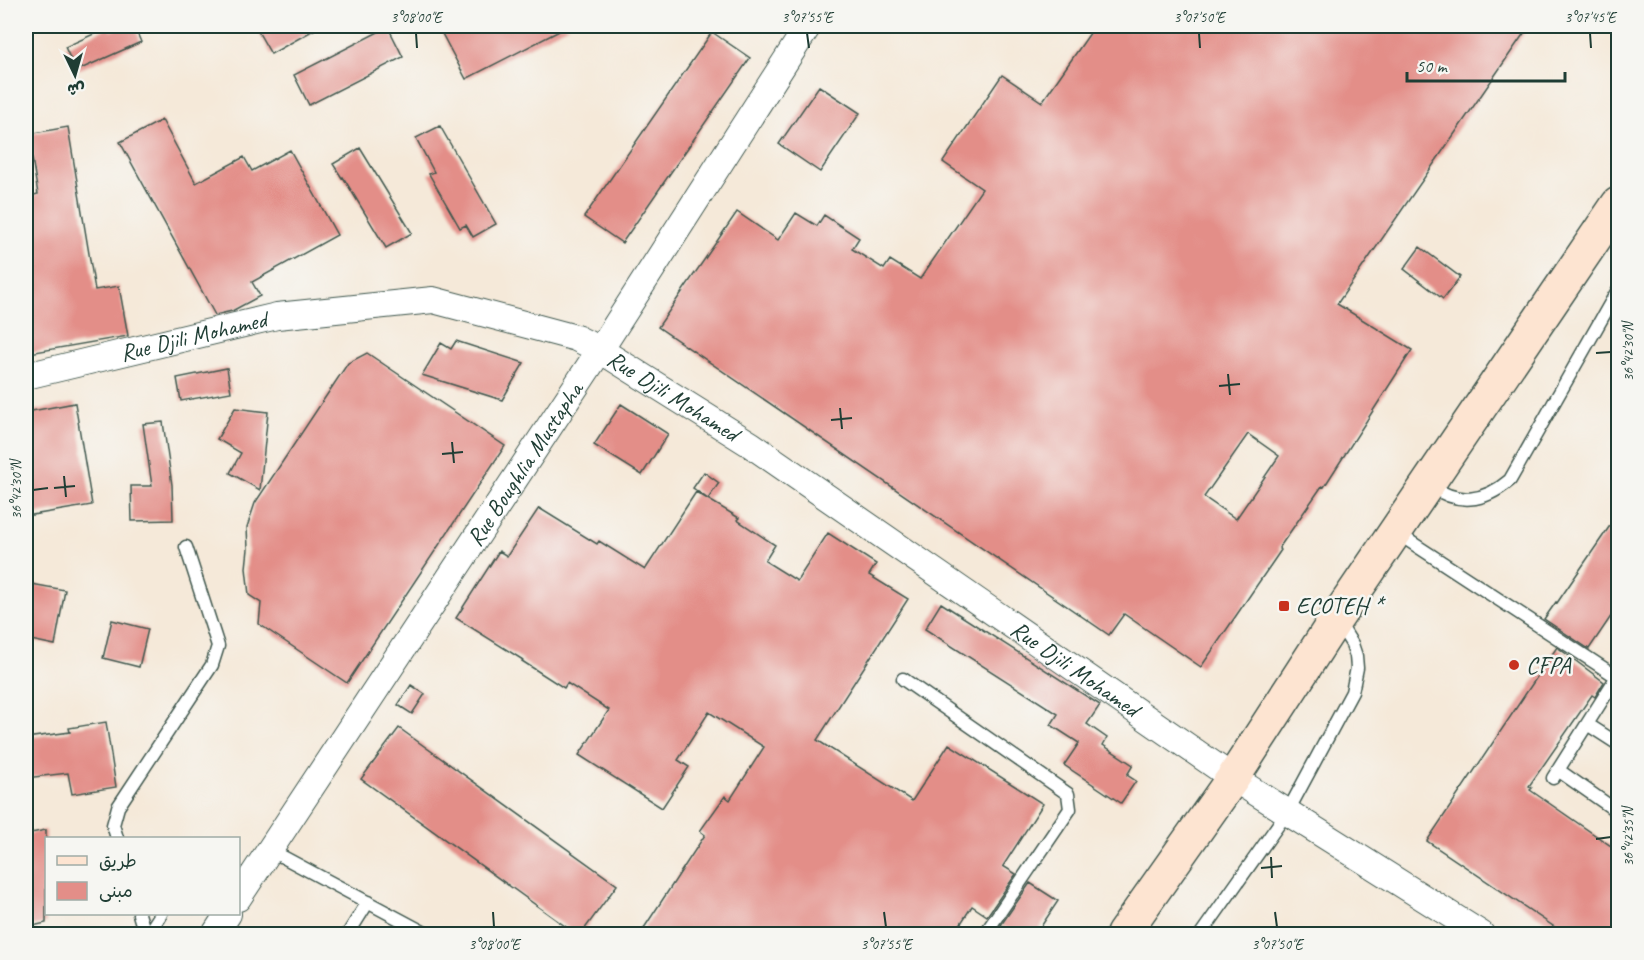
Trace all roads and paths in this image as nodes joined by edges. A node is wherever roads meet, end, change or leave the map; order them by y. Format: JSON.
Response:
{"nodes":[{"id":1,"x":808,"y":26,"type":"edge"},
{"id":2,"x":1618,"y":204,"type":"edge"},
{"id":3,"x":1618,"y":290,"type":"edge"},
{"id":4,"x":600,"y":350,"type":"junction"},
{"id":5,"x":26,"y":376,"type":"edge"},
{"id":6,"x":1428,"y":484,"type":"junction"},
{"id":7,"x":1396,"y":532,"type":"junction"},
{"id":8,"x":186,"y":548,"type":"dead end"},
{"id":9,"x":1336,"y":619,"type":"junction"},
{"id":10,"x":1618,"y":676,"type":"edge"},
{"id":11,"x":903,"y":679,"type":"dead end"},
{"id":12,"x":1587,"y":724,"type":"junction"},
{"id":13,"x":1618,"y":744,"type":"edge"},
{"id":14,"x":1233,"y":778,"type":"junction"},
{"id":15,"x":1288,"y":811,"type":"junction"},
{"id":16,"x":1618,"y":812,"type":"edge"},
{"id":17,"x":117,"y":837,"type":"edge"},
{"id":18,"x":270,"y":850,"type":"junction"},
{"id":19,"x":240,"y":895,"type":"edge"},
{"id":20,"x":368,"y":902,"type":"junction"},
{"id":21,"x":139,"y":915,"type":"edge"},
{"id":22,"x":160,"y":915,"type":"edge"},
{"id":23,"x":227,"y":915,"type":"edge"},
{"id":24,"x":147,"y":934,"type":"edge"},
{"id":25,"x":215,"y":934,"type":"edge"},
{"id":26,"x":348,"y":934,"type":"edge"},
{"id":27,"x":428,"y":934,"type":"edge"},
{"id":28,"x":986,"y":934,"type":"edge"},
{"id":29,"x":1123,"y":934,"type":"edge"},
{"id":30,"x":1201,"y":934,"type":"edge"},
{"id":31,"x":1481,"y":934,"type":"edge"}],
"edges":[{"from":1,"to":4,"type":"street","name":"Rue Boughlia Mustapha"},
{"from":2,"to":6,"type":"main road"},
{"from":3,"to":6,"type":"lane"},
{"from":4,"to":5,"type":"street","name":"Rue Djili Mohamed"},
{"from":4,"to":14,"type":"street","name":"Rue Djili Mohamed"},
{"from":4,"to":18,"type":"street","name":"Rue Boughlia Mustapha"},
{"from":6,"to":7,"type":"main road"},
{"from":7,"to":9,"type":"main road"},
{"from":7,"to":10,"type":"lane"},
{"from":8,"to":17,"type":"lane"},
{"from":9,"to":14,"type":"main road"},
{"from":9,"to":15,"type":"lane"},
{"from":10,"to":12,"type":"lane"},
{"from":11,"to":28,"type":"lane"},
{"from":12,"to":13,"type":"lane"},
{"from":12,"to":16,"type":"lane"},
{"from":14,"to":15,"type":"street","name":"Rue Djili Mohamed"},
{"from":14,"to":29,"type":"main road"},
{"from":15,"to":30,"type":"lane"},
{"from":15,"to":31,"type":"street","name":"Rue Djili Mohamed"},
{"from":18,"to":19,"type":"street","name":"Rue Boughlia Mustapha"},
{"from":18,"to":20,"type":"lane"},
{"from":20,"to":26,"type":"lane"},
{"from":20,"to":27,"type":"lane"},
{"from":21,"to":24,"type":"lane"},
{"from":22,"to":24,"type":"lane"},
{"from":23,"to":25,"type":"street"}]}
